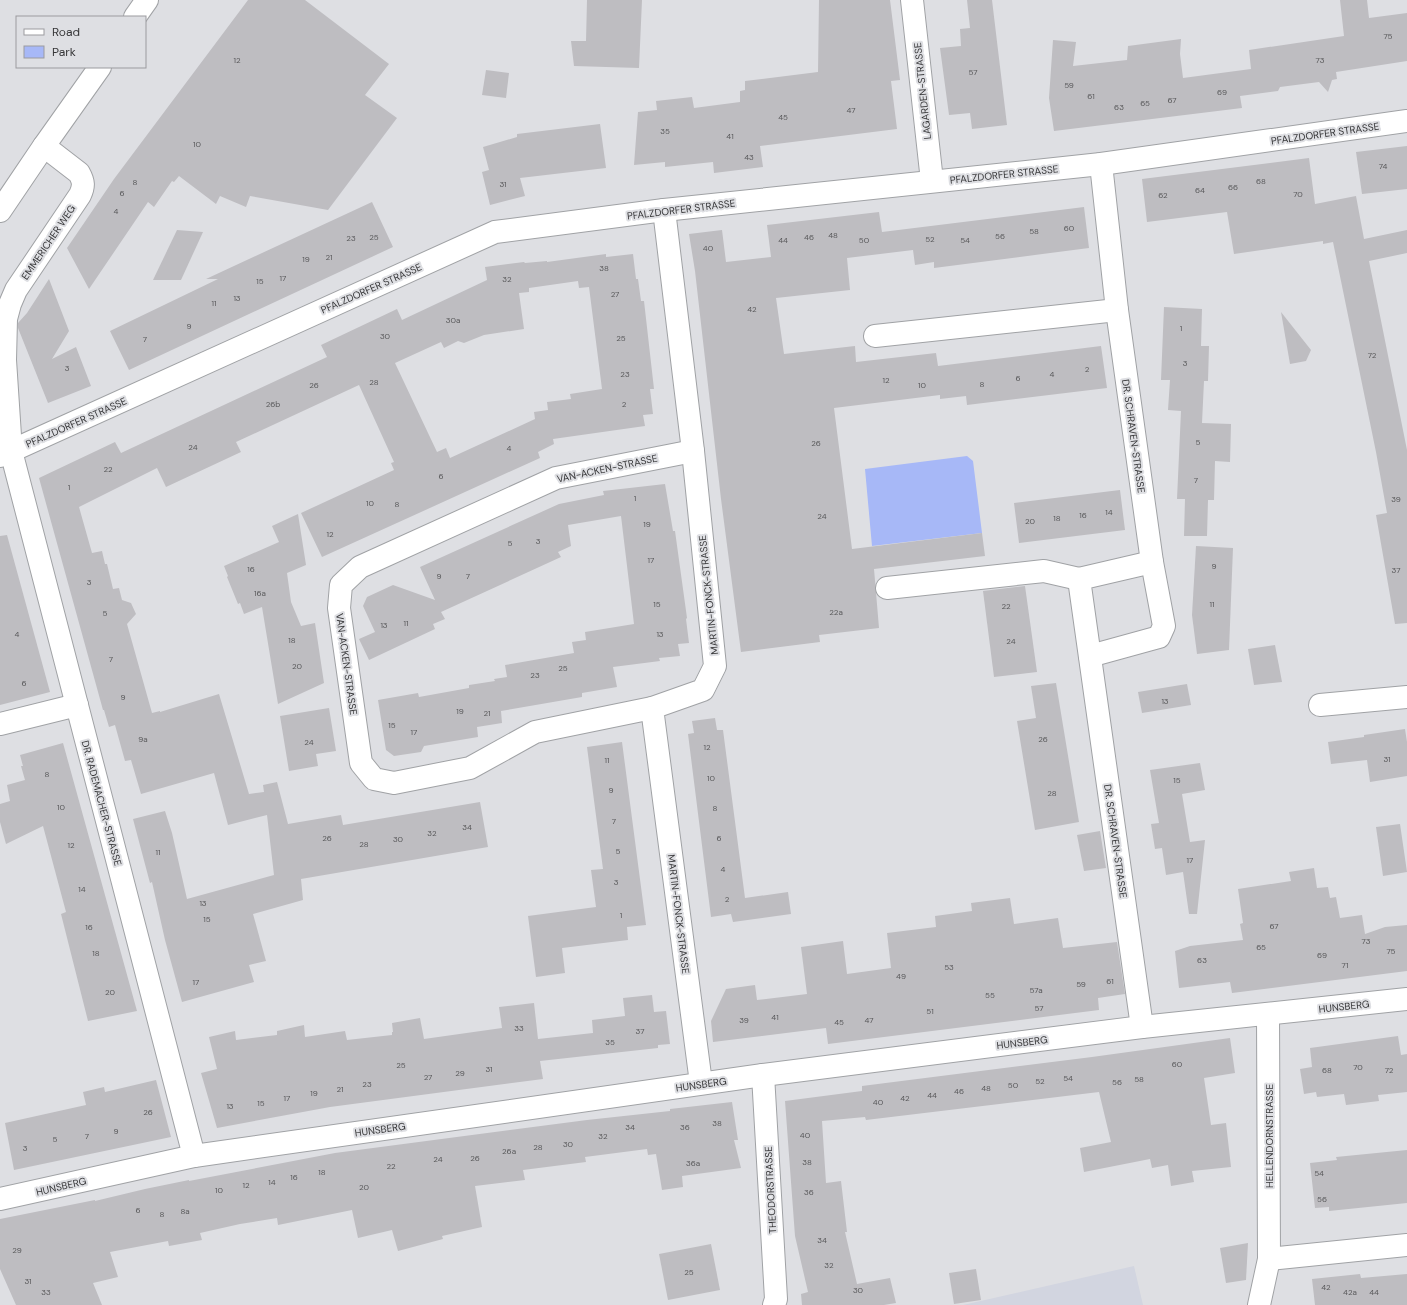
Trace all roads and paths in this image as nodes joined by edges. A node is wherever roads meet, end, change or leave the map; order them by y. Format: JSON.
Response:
{"nodes":[{"id":1,"x":147,"y":0,"type":"edge"},
{"id":2,"x":912,"y":0,"type":"edge"},
{"id":3,"x":136,"y":16,"type":"edge"},
{"id":4,"x":99,"y":68,"type":"edge"},
{"id":5,"x":1407,"y":121,"type":"edge"},
{"id":6,"x":44,"y":146,"type":"junction"},
{"id":7,"x":1100,"y":164,"type":"junction"},
{"id":8,"x":932,"y":182,"type":"junction"},
{"id":9,"x":664,"y":210,"type":"junction"},
{"id":10,"x":0,"y":211,"type":"edge"},
{"id":11,"x":1117,"y":310,"type":"junction"},
{"id":12,"x":875,"y":336,"type":"dead end"},
{"id":13,"x":693,"y":451,"type":"junction"},
{"id":14,"x":6,"y":453,"type":"edge"},
{"id":15,"x":1152,"y":562,"type":"junction"},
{"id":16,"x":1079,"y":579,"type":"junction"},
{"id":17,"x":887,"y":588,"type":"dead end"},
{"id":18,"x":1090,"y":656,"type":"junction"},
{"id":19,"x":1407,"y":697,"type":"edge"},
{"id":20,"x":77,"y":705,"type":"junction"},
{"id":21,"x":1320,"y":705,"type":"dead end"},
{"id":22,"x":652,"y":708,"type":"junction"},
{"id":23,"x":0,"y":724,"type":"edge"},
{"id":24,"x":1407,"y":999,"type":"edge"},
{"id":25,"x":1268,"y":1014,"type":"junction"},
{"id":26,"x":1142,"y":1027,"type":"junction"},
{"id":27,"x":763,"y":1075,"type":"junction"},
{"id":28,"x":702,"y":1084,"type":"junction"},
{"id":29,"x":194,"y":1156,"type":"junction"},
{"id":30,"x":0,"y":1200,"type":"edge"},
{"id":31,"x":1407,"y":1245,"type":"edge"},
{"id":32,"x":1269,"y":1259,"type":"junction"},
{"id":33,"x":774,"y":1305,"type":"edge"},
{"id":34,"x":1259,"y":1305,"type":"edge"}],
"edges":[{"from":1,"to":3,"type":"street"},
{"from":2,"to":8,"type":"street","name":"LAGARDEN-STRASSE"},
{"from":4,"to":6,"type":"street"},
{"from":5,"to":7,"type":"street","name":"PFALZDORFER STRASSE"},
{"from":6,"to":10,"type":"street"},
{"from":6,"to":14,"type":"street","name":"EMMERICHER WEG"},
{"from":7,"to":8,"type":"street","name":"PFALZDORFER STRASSE"},
{"from":7,"to":11,"type":"street","name":"DR. SCHRAVEN-STRASSE"},
{"from":8,"to":9,"type":"street","name":"PFALZDORFER STRASSE"},
{"from":9,"to":13,"type":"street","name":"MARTIN-FONCK-STRASSE"},
{"from":9,"to":14,"type":"street","name":"PFALZDORFER STRASSE"},
{"from":11,"to":12,"type":"street"},
{"from":11,"to":15,"type":"street","name":"DR. SCHRAVEN-STRASSE"},
{"from":13,"to":22,"type":"street","name":"MARTIN-FONCK-STRASSE"},
{"from":13,"to":22,"type":"street","name":"VAN-ACKEN-STRASSE"},
{"from":14,"to":20,"type":"street","name":"DR. RADEMACHER-STRASSE"},
{"from":15,"to":16,"type":"street"},
{"from":15,"to":18,"type":"street","name":"DR. SCHRAVEN-STRASSE"},
{"from":16,"to":17,"type":"street"},
{"from":16,"to":18,"type":"street","name":"DR. SCHRAVEN-STRASSE"},
{"from":18,"to":26,"type":"street","name":"DR. SCHRAVEN-STRASSE"},
{"from":19,"to":21,"type":"street"},
{"from":20,"to":23,"type":"street"},
{"from":20,"to":29,"type":"street","name":"DR. RADEMACHER-STRASSE"},
{"from":22,"to":28,"type":"street","name":"MARTIN-FONCK-STRASSE"},
{"from":24,"to":25,"type":"street","name":"HUNSBERG"},
{"from":25,"to":26,"type":"street","name":"HUNSBERG"},
{"from":25,"to":32,"type":"street","name":"HELLENDORNSTRASSE"},
{"from":26,"to":27,"type":"street","name":"HUNSBERG"},
{"from":27,"to":28,"type":"street","name":"HUNSBERG"},
{"from":27,"to":33,"type":"street","name":"THEODORSTRASSE"},
{"from":28,"to":29,"type":"street","name":"HUNSBERG"},
{"from":29,"to":30,"type":"street","name":"HUNSBERG"},
{"from":31,"to":32,"type":"street"},
{"from":32,"to":34,"type":"street","name":"HELLENDORNSTRASSE"}]}
